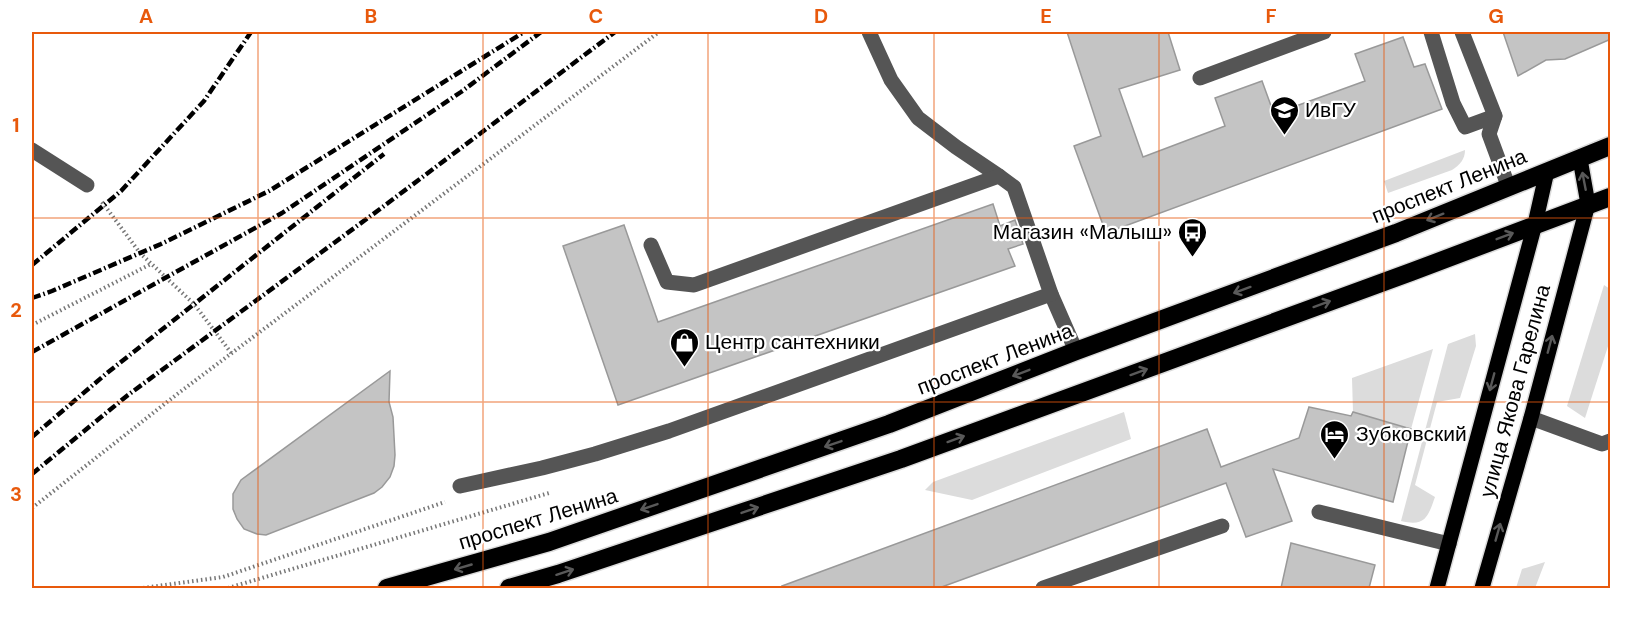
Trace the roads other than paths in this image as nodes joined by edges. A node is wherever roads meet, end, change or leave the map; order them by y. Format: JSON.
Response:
{"nodes":[{"id":1,"x":869,"y":32,"type":"edge"},
{"id":2,"x":1324,"y":32,"type":"edge"},
{"id":3,"x":1431,"y":32,"type":"edge"},
{"id":4,"x":1462,"y":32,"type":"edge"},
{"id":5,"x":1200,"y":78,"type":"dead end"},
{"id":6,"x":1495,"y":116,"type":"junction"},
{"id":7,"x":1611,"y":146,"type":"edge"},
{"id":8,"x":32,"y":150,"type":"edge"},
{"id":9,"x":1580,"y":159,"type":"junction"},
{"id":10,"x":1547,"y":171,"type":"junction"},
{"id":11,"x":999,"y":176,"type":"junction"},
{"id":12,"x":87,"y":186,"type":"road end"},
{"id":13,"x":1509,"y":188,"type":"junction"},
{"id":14,"x":1611,"y":197,"type":"edge"},
{"id":15,"x":1588,"y":204,"type":"junction"},
{"id":16,"x":1535,"y":224,"type":"junction"},
{"id":17,"x":651,"y":245,"type":"dead end"},
{"id":18,"x":1051,"y":294,"type":"junction"},
{"id":19,"x":1076,"y":351,"type":"junction"},
{"id":20,"x":1531,"y":418,"type":"junction"},
{"id":21,"x":1611,"y":441,"type":"edge"},
{"id":22,"x":460,"y":486,"type":"dead end"},
{"id":23,"x":1319,"y":512,"type":"dead end"},
{"id":24,"x":1221,"y":526,"type":"dead end"},
{"id":25,"x":1449,"y":544,"type":"junction"},
{"id":26,"x":387,"y":588,"type":"edge"},
{"id":27,"x":509,"y":588,"type":"edge"},
{"id":28,"x":1043,"y":588,"type":"edge"},
{"id":29,"x":1437,"y":588,"type":"edge"},
{"id":30,"x":1482,"y":588,"type":"edge"}],
"edges":[{"from":1,"to":11,"type":"street"},
{"from":2,"to":5,"type":"street"},
{"from":3,"to":6,"type":"street"},
{"from":4,"to":6,"type":"street"},
{"from":6,"to":13,"type":"street"},
{"from":7,"to":9,"type":"highway","name":"проспект Ленина"},
{"from":8,"to":12,"type":"street"},
{"from":9,"to":10,"type":"highway","name":"проспект Ленина"},
{"from":15,"to":9,"type":"main road","one_way":true},
{"from":10,"to":13,"type":"highway","name":"проспект Ленина"},
{"from":10,"to":16,"type":"main road","name":"улица Якова Гарелина"},
{"from":11,"to":17,"type":"street"},
{"from":11,"to":18,"type":"street"},
{"from":13,"to":19,"type":"highway","name":"проспект Ленина","one_way":true},
{"from":14,"to":15,"type":"highway"},
{"from":15,"to":16,"type":"highway"},
{"from":20,"to":15,"type":"main road","name":"улица Якова Гарелина","one_way":true},
{"from":16,"to":25,"type":"main road","name":"улица Якова Гарелина","one_way":true},
{"from":27,"to":16,"type":"highway","one_way":true},
{"from":18,"to":19,"type":"street"},
{"from":18,"to":22,"type":"street"},
{"from":19,"to":26,"type":"highway","name":"проспект Ленина","one_way":true},
{"from":20,"to":21,"type":"street"},
{"from":30,"to":20,"type":"main road","name":"улица Якова Гарелина","one_way":true},
{"from":23,"to":25,"type":"street"},
{"from":24,"to":28,"type":"street"},
{"from":25,"to":29,"type":"main road","name":"улица Якова Гарелина"}]}
